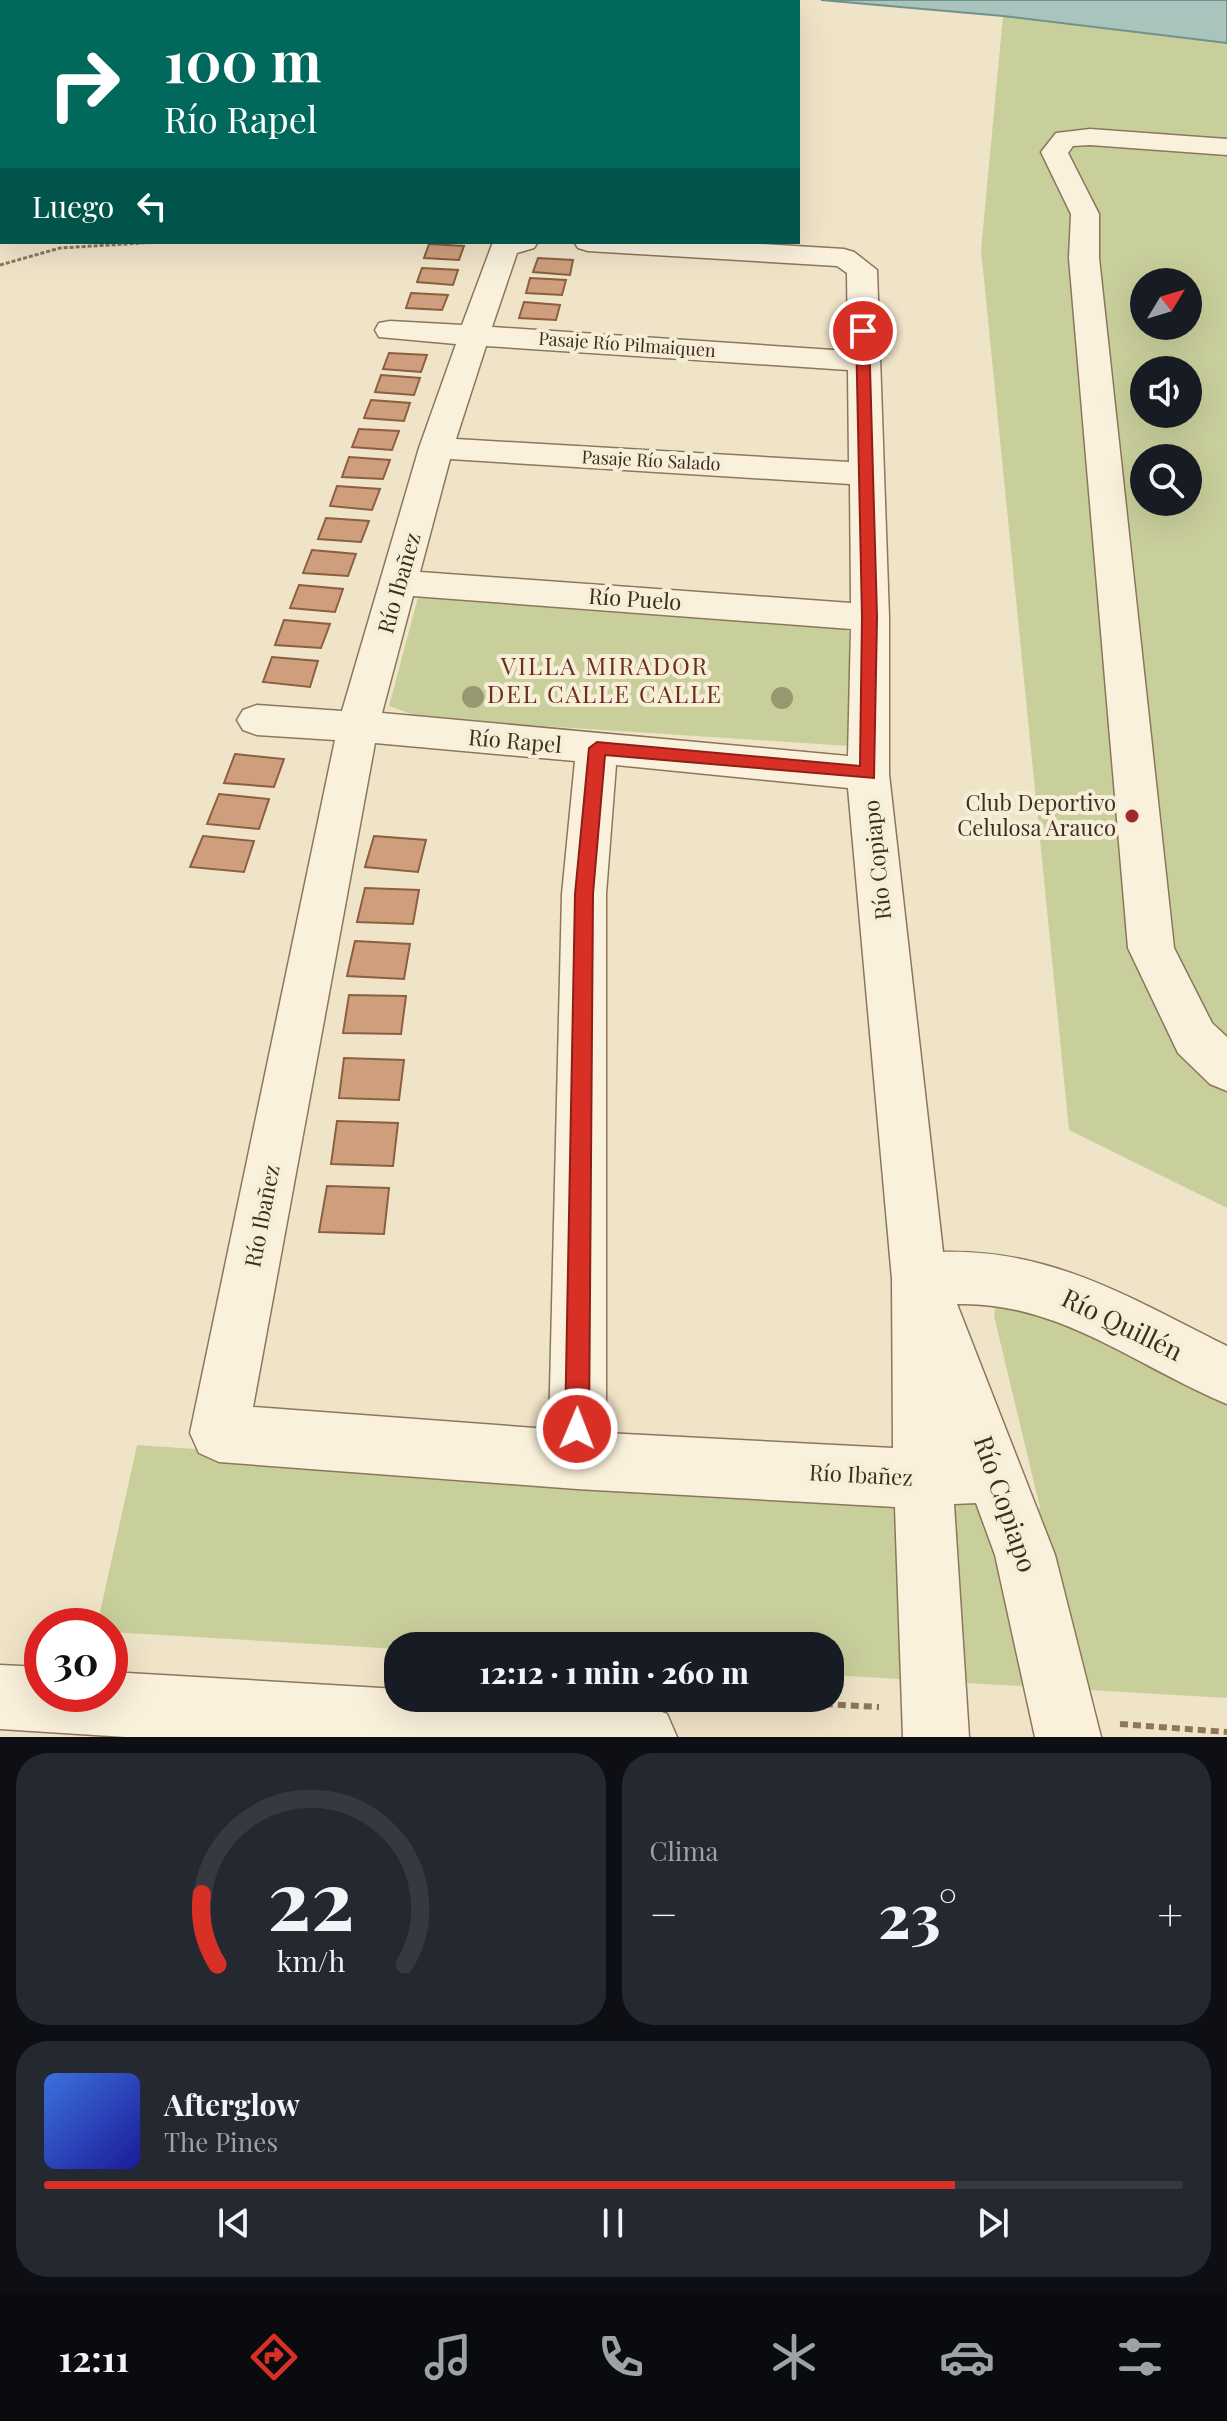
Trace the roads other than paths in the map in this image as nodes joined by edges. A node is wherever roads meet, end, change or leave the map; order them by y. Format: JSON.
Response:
{"nodes":[{"id":1,"x":1227,"y":147,"type":"edge"},
{"id":2,"x":514,"y":244,"type":"edge"},
{"id":3,"x":620,"y":244,"type":"edge"},
{"id":4,"x":390,"y":330,"type":"dead end"},
{"id":5,"x":475,"y":336,"type":"junction"},
{"id":6,"x":863,"y":361,"type":"junction"},
{"id":7,"x":436,"y":448,"type":"junction"},
{"id":8,"x":865,"y":474,"type":"junction"},
{"id":9,"x":400,"y":583,"type":"junction"},
{"id":10,"x":870,"y":617,"type":"junction"},
{"id":11,"x":257,"y":720,"type":"dead end"},
{"id":12,"x":358,"y":727,"type":"junction"},
{"id":13,"x":597,"y":748,"type":"junction"},
{"id":14,"x":868,"y":774,"type":"junction"},
{"id":15,"x":1227,"y":1069,"type":"edge"},
{"id":16,"x":919,"y":1279,"type":"junction"},
{"id":17,"x":1227,"y":1376,"type":"edge"},
{"id":18,"x":577,"y":1460,"type":"junction"},
{"id":19,"x":996,"y":1473,"type":"junction"},
{"id":20,"x":923,"y":1478,"type":"junction"},
{"id":21,"x":0,"y":1697,"type":"edge"},
{"id":22,"x":644,"y":1737,"type":"edge"},
{"id":23,"x":936,"y":1737,"type":"edge"},
{"id":24,"x":1068,"y":1737,"type":"edge"}],
"edges":[{"from":1,"to":15,"type":"street"},
{"from":2,"to":5,"type":"street","name":"Río Ibañez"},
{"from":3,"to":6,"type":"street","name":"Río Copiapo"},
{"from":4,"to":5,"type":"street","name":"Pasaje Río Pilmaiquen"},
{"from":5,"to":6,"type":"street","name":"Pasaje Río Pilmaiquen"},
{"from":5,"to":7,"type":"street","name":"Río Ibañez"},
{"from":6,"to":8,"type":"street","name":"Río Copiapo"},
{"from":7,"to":8,"type":"street","name":"Pasaje Río Salado"},
{"from":7,"to":9,"type":"street","name":"Río Ibañez"},
{"from":8,"to":10,"type":"street","name":"Río Copiapo"},
{"from":9,"to":10,"type":"street","name":"Río Puelo"},
{"from":9,"to":12,"type":"street","name":"Río Ibañez"},
{"from":10,"to":14,"type":"street","name":"Río Copiapo"},
{"from":11,"to":12,"type":"street","name":"Río Rapel"},
{"from":12,"to":13,"type":"street","name":"Río Rapel"},
{"from":12,"to":18,"type":"street","name":"Río Ibañez"},
{"from":13,"to":14,"type":"street","name":"Río Rapel"},
{"from":13,"to":18,"type":"street"},
{"from":14,"to":16,"type":"street","name":"Río Copiapo"},
{"from":16,"to":17,"type":"street","name":"Río Quillén"},
{"from":16,"to":19,"type":"street","name":"Río Copiapo"},
{"from":16,"to":20,"type":"street","name":"Río Copiapo"},
{"from":18,"to":20,"type":"street","name":"Río Ibañez"},
{"from":19,"to":20,"type":"street","name":"Río Ibañez"},
{"from":19,"to":24,"type":"street","name":"Río Copiapo"},
{"from":20,"to":23,"type":"street","name":"Río Copiapo"},
{"from":21,"to":22,"type":"street"}]}
